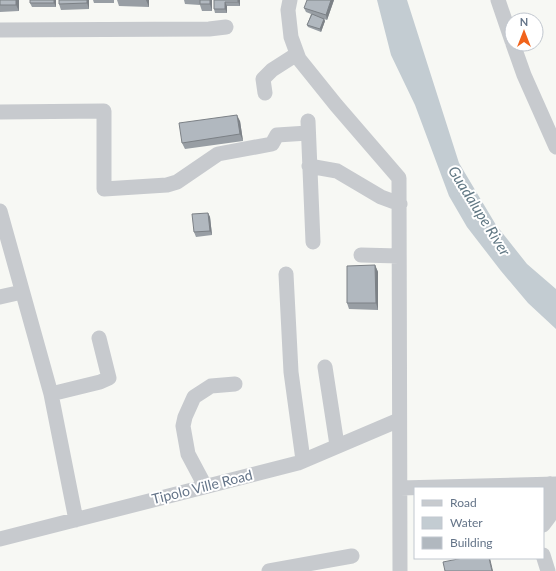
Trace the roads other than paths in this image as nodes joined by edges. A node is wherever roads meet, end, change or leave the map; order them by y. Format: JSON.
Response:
{"nodes":[{"id":1,"x":290,"y":0,"type":"edge"},
{"id":2,"x":498,"y":0,"type":"edge"},
{"id":3,"x":504,"y":18,"type":"edge"},
{"id":4,"x":226,"y":27,"type":"dead end"},
{"id":5,"x":0,"y":30,"type":"edge"},
{"id":6,"x":516,"y":52,"type":"edge"},
{"id":7,"x":297,"y":54,"type":"junction"},
{"id":8,"x":265,"y":93,"type":"dead end"},
{"id":9,"x":0,"y":112,"type":"edge"},
{"id":10,"x":556,"y":147,"type":"edge"},
{"id":11,"x":309,"y":166,"type":"junction"},
{"id":12,"x":400,"y":204,"type":"junction"},
{"id":13,"x":0,"y":211,"type":"edge"},
{"id":14,"x":313,"y":242,"type":"dead end"},
{"id":15,"x":361,"y":255,"type":"dead end"},
{"id":16,"x":400,"y":256,"type":"junction"},
{"id":17,"x":286,"y":274,"type":"dead end"},
{"id":18,"x":22,"y":292,"type":"junction"},
{"id":19,"x":0,"y":297,"type":"edge"},
{"id":20,"x":99,"y":338,"type":"dead end"},
{"id":21,"x":325,"y":367,"type":"dead end"},
{"id":22,"x":235,"y":384,"type":"dead end"},
{"id":23,"x":51,"y":394,"type":"junction"},
{"id":24,"x":400,"y":420,"type":"junction"},
{"id":25,"x":337,"y":445,"type":"junction"},
{"id":26,"x":303,"y":460,"type":"junction"},
{"id":27,"x":553,"y":484,"type":"edge"},
{"id":28,"x":205,"y":486,"type":"junction"},
{"id":29,"x":438,"y":487,"type":"edge"},
{"id":30,"x":400,"y":488,"type":"junction"},
{"id":31,"x":414,"y":488,"type":"edge"},
{"id":32,"x":76,"y":520,"type":"junction"},
{"id":33,"x":544,"y":523,"type":"edge"},
{"id":34,"x":0,"y":538,"type":"edge"},
{"id":35,"x":352,"y":556,"type":"dead end"},
{"id":36,"x":544,"y":558,"type":"edge"},
{"id":37,"x":269,"y":571,"type":"edge"},
{"id":38,"x":400,"y":571,"type":"edge"},
{"id":39,"x":548,"y":571,"type":"edge"}],
"edges":[{"from":1,"to":7,"type":"street"},
{"from":2,"to":3,"type":"street"},
{"from":4,"to":5,"type":"street"},
{"from":6,"to":10,"type":"street"},
{"from":7,"to":8,"type":"street"},
{"from":7,"to":12,"type":"street"},
{"from":9,"to":11,"type":"street"},
{"from":11,"to":12,"type":"street"},
{"from":11,"to":14,"type":"street"},
{"from":12,"to":16,"type":"street"},
{"from":13,"to":18,"type":"street"},
{"from":15,"to":16,"type":"street"},
{"from":16,"to":24,"type":"street"},
{"from":17,"to":26,"type":"street"},
{"from":18,"to":19,"type":"street"},
{"from":18,"to":23,"type":"street"},
{"from":20,"to":23,"type":"street"},
{"from":21,"to":25,"type":"street"},
{"from":22,"to":28,"type":"street"},
{"from":23,"to":32,"type":"street"},
{"from":24,"to":25,"type":"street","name":"Tipolo Ville Road"},
{"from":24,"to":30,"type":"street"},
{"from":25,"to":26,"type":"street","name":"Tipolo Ville Road"},
{"from":26,"to":28,"type":"street","name":"Tipolo Ville Road"},
{"from":27,"to":29,"type":"street"},
{"from":27,"to":33,"type":"street"},
{"from":28,"to":32,"type":"street","name":"Tipolo Ville Road"},
{"from":30,"to":31,"type":"street"},
{"from":30,"to":38,"type":"street"},
{"from":32,"to":34,"type":"street","name":"Tipolo Ville Road"},
{"from":35,"to":37,"type":"street"},
{"from":36,"to":39,"type":"street"}]}
